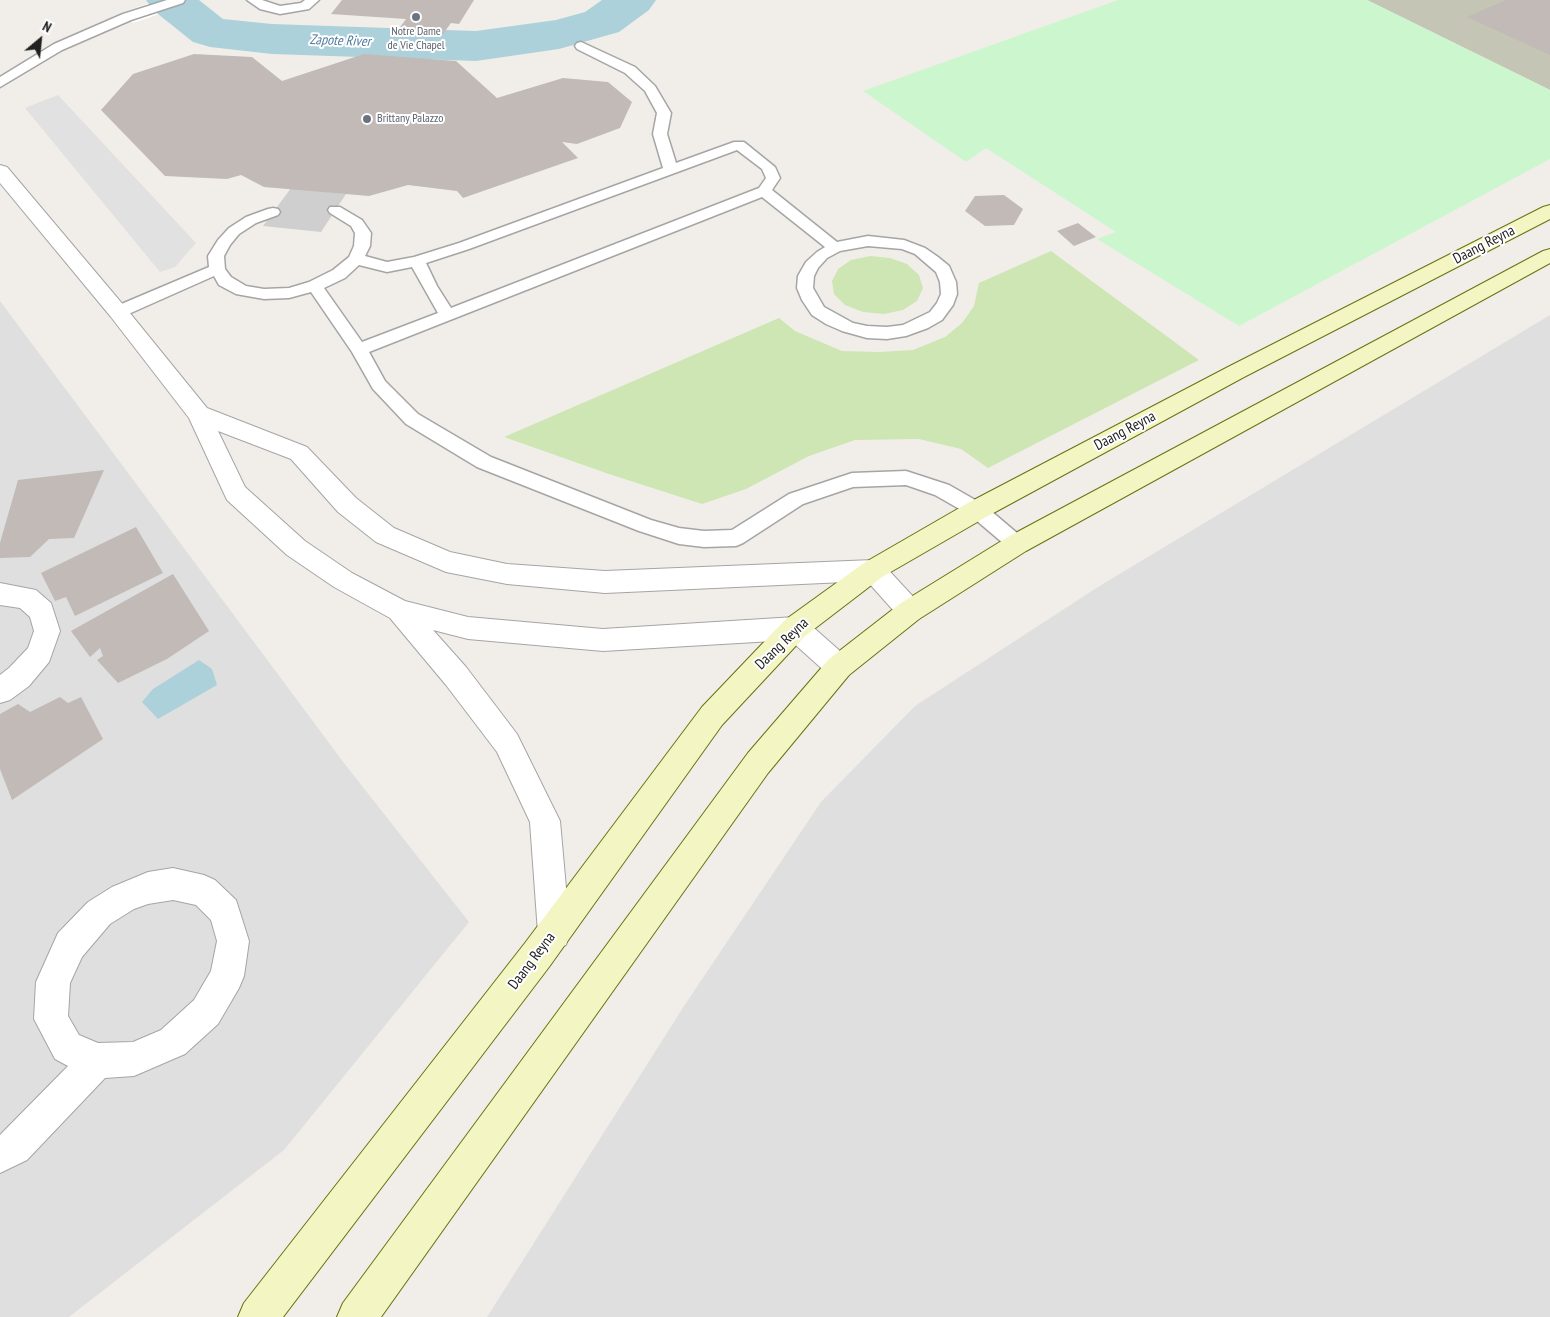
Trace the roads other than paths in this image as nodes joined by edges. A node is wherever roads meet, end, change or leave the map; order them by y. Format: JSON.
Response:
{"nodes":[{"id":1,"x":179,"y":0,"type":"edge"},
{"id":2,"x":253,"y":0,"type":"edge"},
{"id":3,"x":313,"y":0,"type":"edge"},
{"id":4,"x":581,"y":46,"type":"dead end"},
{"id":5,"x":0,"y":83,"type":"edge"},
{"id":6,"x":671,"y":170,"type":"junction"},
{"id":7,"x":0,"y":171,"type":"edge"},
{"id":8,"x":764,"y":191,"type":"junction"},
{"id":9,"x":335,"y":210,"type":"dead end"},
{"id":10,"x":1550,"y":211,"type":"edge"},
{"id":11,"x":273,"y":212,"type":"dead end"},
{"id":12,"x":835,"y":248,"type":"junction"},
{"id":13,"x":1550,"y":255,"type":"edge"},
{"id":14,"x":356,"y":259,"type":"junction"},
{"id":15,"x":417,"y":261,"type":"junction"},
{"id":16,"x":217,"y":269,"type":"junction"},
{"id":17,"x":315,"y":286,"type":"junction"},
{"id":18,"x":118,"y":312,"type":"junction"},
{"id":19,"x":448,"y":316,"type":"junction"},
{"id":20,"x":359,"y":350,"type":"junction"},
{"id":21,"x":199,"y":414,"type":"junction"},
{"id":22,"x":977,"y":510,"type":"junction"},
{"id":23,"x":1017,"y":544,"type":"junction"},
{"id":24,"x":873,"y":570,"type":"junction"},
{"id":25,"x":0,"y":594,"type":"edge"},
{"id":26,"x":399,"y":610,"type":"junction"},
{"id":27,"x":910,"y":610,"type":"junction"},
{"id":28,"x":795,"y":628,"type":"junction"},
{"id":29,"x":839,"y":667,"type":"junction"},
{"id":30,"x":0,"y":691,"type":"edge"},
{"id":31,"x":554,"y":933,"type":"junction"},
{"id":32,"x":97,"y":1061,"type":"junction"},
{"id":33,"x":0,"y":1155,"type":"edge"},
{"id":34,"x":258,"y":1317,"type":"edge"},
{"id":35,"x":357,"y":1317,"type":"edge"}],
"edges":[{"from":1,"to":5,"type":"lane"},
{"from":2,"to":3,"type":"lane"},
{"from":4,"to":6,"type":"lane"},
{"from":6,"to":8,"type":"lane"},
{"from":6,"to":15,"type":"lane"},
{"from":7,"to":18,"type":"street"},
{"from":8,"to":12,"type":"lane"},
{"from":8,"to":19,"type":"lane"},
{"from":9,"to":14,"type":"lane"},
{"from":10,"to":22,"type":"main road","name":"Daang Reyna"},
{"from":11,"to":16,"type":"lane"},
{"from":12,"to":12,"type":"lane"},
{"from":13,"to":23,"type":"main road"},
{"from":14,"to":15,"type":"lane"},
{"from":14,"to":17,"type":"lane"},
{"from":15,"to":19,"type":"lane"},
{"from":16,"to":17,"type":"lane"},
{"from":16,"to":18,"type":"lane"},
{"from":17,"to":20,"type":"lane"},
{"from":18,"to":21,"type":"street"},
{"from":19,"to":20,"type":"lane"},
{"from":20,"to":22,"type":"lane"},
{"from":21,"to":24,"type":"street"},
{"from":21,"to":26,"type":"street"},
{"from":22,"to":23,"type":"lane"},
{"from":22,"to":24,"type":"main road","name":"Daang Reyna"},
{"from":23,"to":27,"type":"main road"},
{"from":24,"to":27,"type":"street"},
{"from":24,"to":28,"type":"main road","name":"Daang Reyna"},
{"from":25,"to":30,"type":"street"},
{"from":26,"to":28,"type":"street"},
{"from":26,"to":31,"type":"street"},
{"from":27,"to":29,"type":"main road"},
{"from":28,"to":29,"type":"street"},
{"from":28,"to":31,"type":"main road","name":"Daang Reyna"},
{"from":29,"to":35,"type":"main road"},
{"from":31,"to":34,"type":"main road","name":"Daang Reyna"},
{"from":32,"to":32,"type":"street"},
{"from":32,"to":33,"type":"street"}]}
